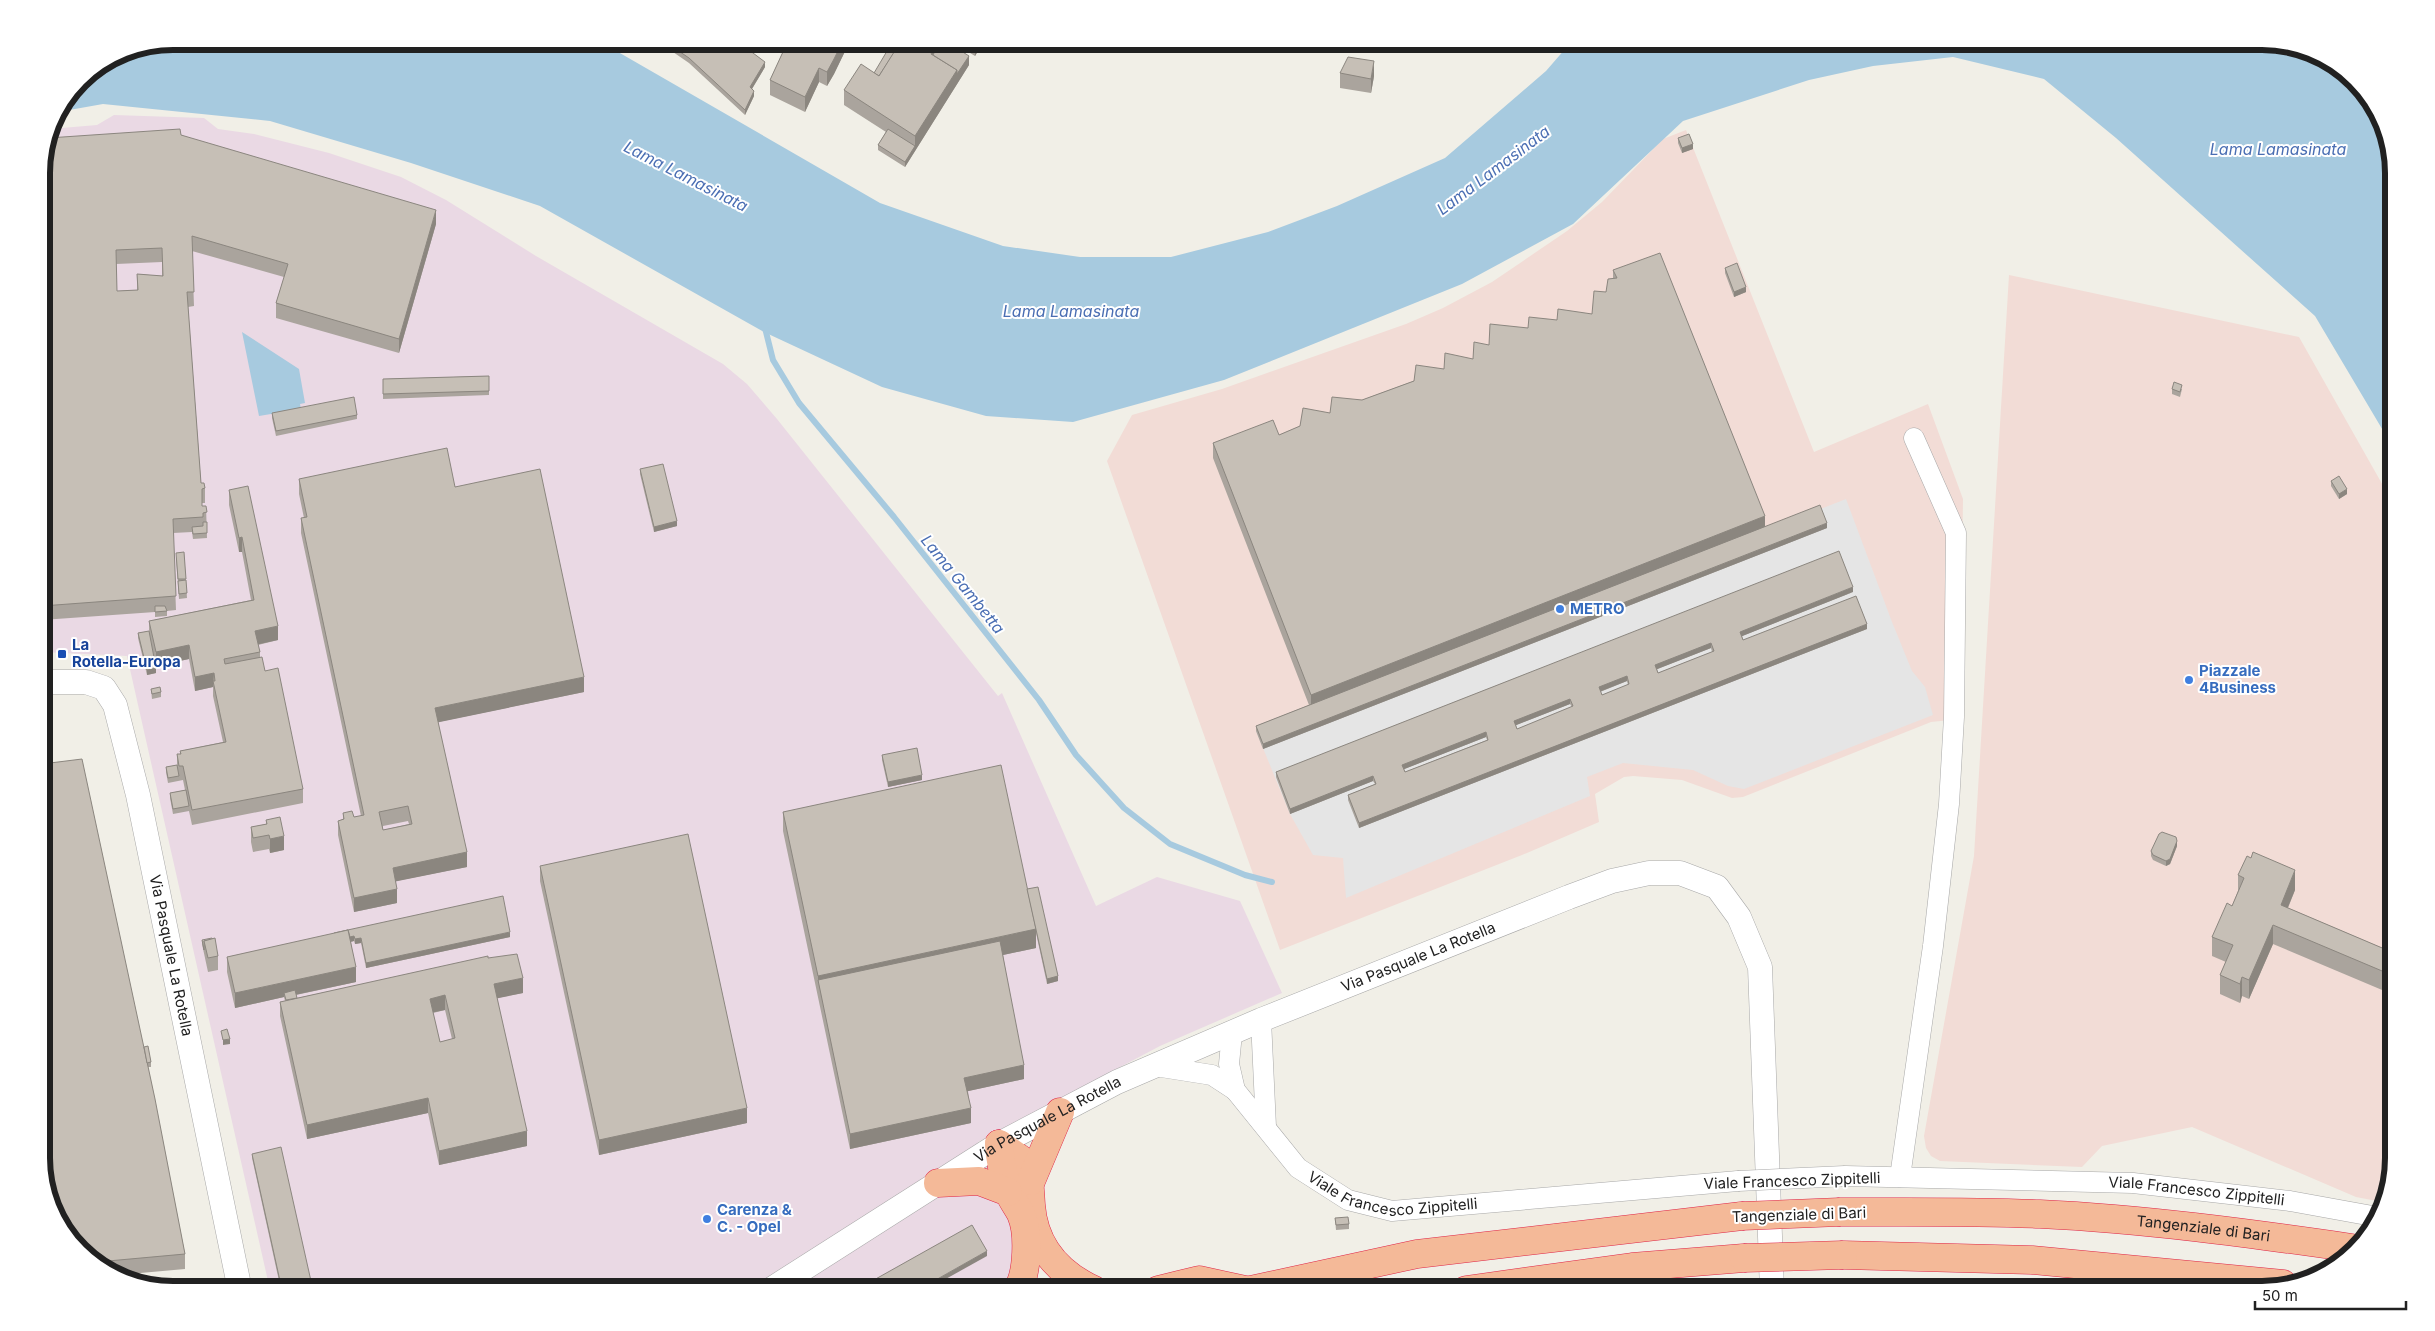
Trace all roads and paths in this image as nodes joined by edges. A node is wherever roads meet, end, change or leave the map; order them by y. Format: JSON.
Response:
{"nodes":[{"id":1,"x":1914,"y":438,"type":"dead end"},
{"id":2,"x":50,"y":682,"type":"edge"},
{"id":3,"x":1261,"y":1020,"type":"junction"},
{"id":4,"x":1232,"y":1033,"type":"junction"},
{"id":5,"x":1155,"y":1066,"type":"junction"},
{"id":6,"x":1235,"y":1090,"type":"junction"},
{"id":7,"x":1060,"y":1112,"type":"junction"},
{"id":8,"x":1266,"y":1127,"type":"junction"},
{"id":9,"x":998,"y":1144,"type":"junction"},
{"id":10,"x":1900,"y":1177,"type":"junction"},
{"id":11,"x":938,"y":1183,"type":"junction"},
{"id":12,"x":1020,"y":1186,"type":"junction"},
{"id":13,"x":2370,"y":1216,"type":"edge"},
{"id":14,"x":2347,"y":1247,"type":"edge"},
{"id":15,"x":238,"y":1281,"type":"edge"},
{"id":16,"x":784,"y":1281,"type":"edge"},
{"id":17,"x":1021,"y":1281,"type":"edge"},
{"id":18,"x":1075,"y":1281,"type":"edge"},
{"id":19,"x":1292,"y":1281,"type":"edge"},
{"id":20,"x":1531,"y":1281,"type":"edge"},
{"id":21,"x":1772,"y":1281,"type":"edge"},
{"id":22,"x":2252,"y":1281,"type":"edge"}],
"edges":[{"from":1,"to":10,"type":"street"},
{"from":2,"to":15,"type":"street","name":"Via Pasquale La Rotella"},
{"from":3,"to":4,"type":"street","name":"Via Pasquale La Rotella"},
{"from":3,"to":8,"type":"street"},
{"from":3,"to":21,"type":"street","name":"Via Pasquale La Rotella"},
{"from":4,"to":5,"type":"street","name":"Via Pasquale La Rotella"},
{"from":4,"to":6,"type":"street"},
{"from":5,"to":6,"type":"street"},
{"from":5,"to":7,"type":"street","name":"Via Pasquale La Rotella"},
{"from":6,"to":8,"type":"street","name":"Viale Francesco Zippitelli"},
{"from":7,"to":9,"type":"street","name":"Via Pasquale La Rotella"},
{"from":7,"to":12,"type":"highway"},
{"from":8,"to":10,"type":"street","name":"Viale Francesco Zippitelli","bridge":true},
{"from":9,"to":11,"type":"street","name":"Via Pasquale La Rotella"},
{"from":9,"to":12,"type":"highway"},
{"from":10,"to":13,"type":"street","name":"Viale Francesco Zippitelli"},
{"from":11,"to":12,"type":"highway"},
{"from":11,"to":16,"type":"street","name":"Via Pasquale La Rotella"},
{"from":12,"to":17,"type":"highway"},
{"from":12,"to":18,"type":"highway"},
{"from":14,"to":19,"type":"highway","name":"Tangenziale di Bari","bridge":true},
{"from":20,"to":22,"type":"highway","bridge":true}]}
